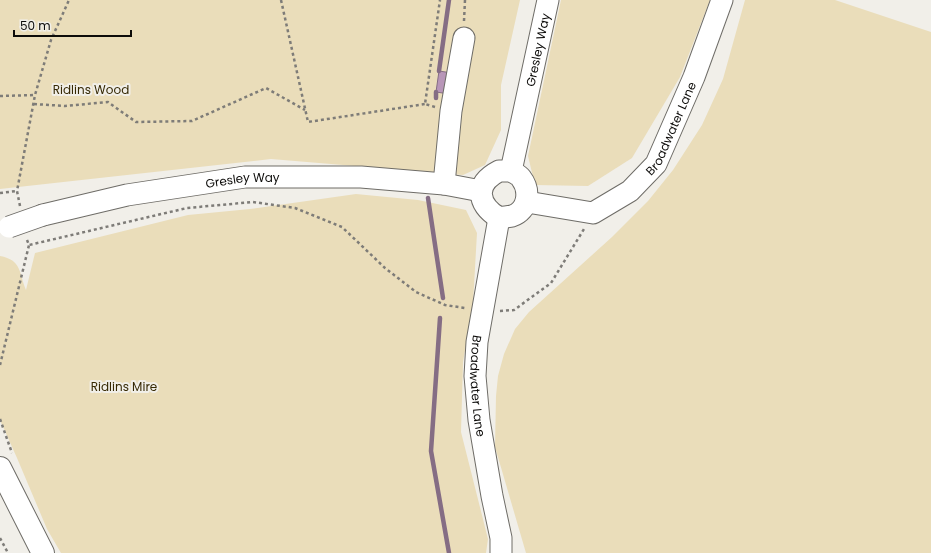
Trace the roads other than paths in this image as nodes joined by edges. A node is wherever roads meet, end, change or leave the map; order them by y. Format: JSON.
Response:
{"nodes":[{"id":1,"x":548,"y":0,"type":"edge"},
{"id":2,"x":722,"y":0,"type":"edge"},
{"id":3,"x":464,"y":38,"type":"dead end"},
{"id":4,"x":511,"y":171,"type":"junction"},
{"id":5,"x":444,"y":184,"type":"junction"},
{"id":6,"x":481,"y":191,"type":"junction"},
{"id":7,"x":526,"y":202,"type":"junction"},
{"id":8,"x":499,"y":218,"type":"junction"},
{"id":9,"x":3,"y":229,"type":"edge"},
{"id":10,"x":0,"y":468,"type":"edge"},
{"id":11,"x":43,"y":553,"type":"edge"},
{"id":12,"x":501,"y":553,"type":"edge"}],
"edges":[{"from":1,"to":4,"type":"street","name":"Gresley Way"},
{"from":2,"to":7,"type":"street","name":"Broadwater Lane"},
{"from":3,"to":5,"type":"street"},
{"from":4,"to":6,"type":"street"},
{"from":4,"to":7,"type":"street"},
{"from":5,"to":6,"type":"street","name":"Gresley Way"},
{"from":5,"to":9,"type":"street","name":"Gresley Way","bridge":true},
{"from":6,"to":8,"type":"street"},
{"from":7,"to":8,"type":"street"},
{"from":8,"to":12,"type":"street","name":"Broadwater Lane"},
{"from":10,"to":11,"type":"highway"}]}
